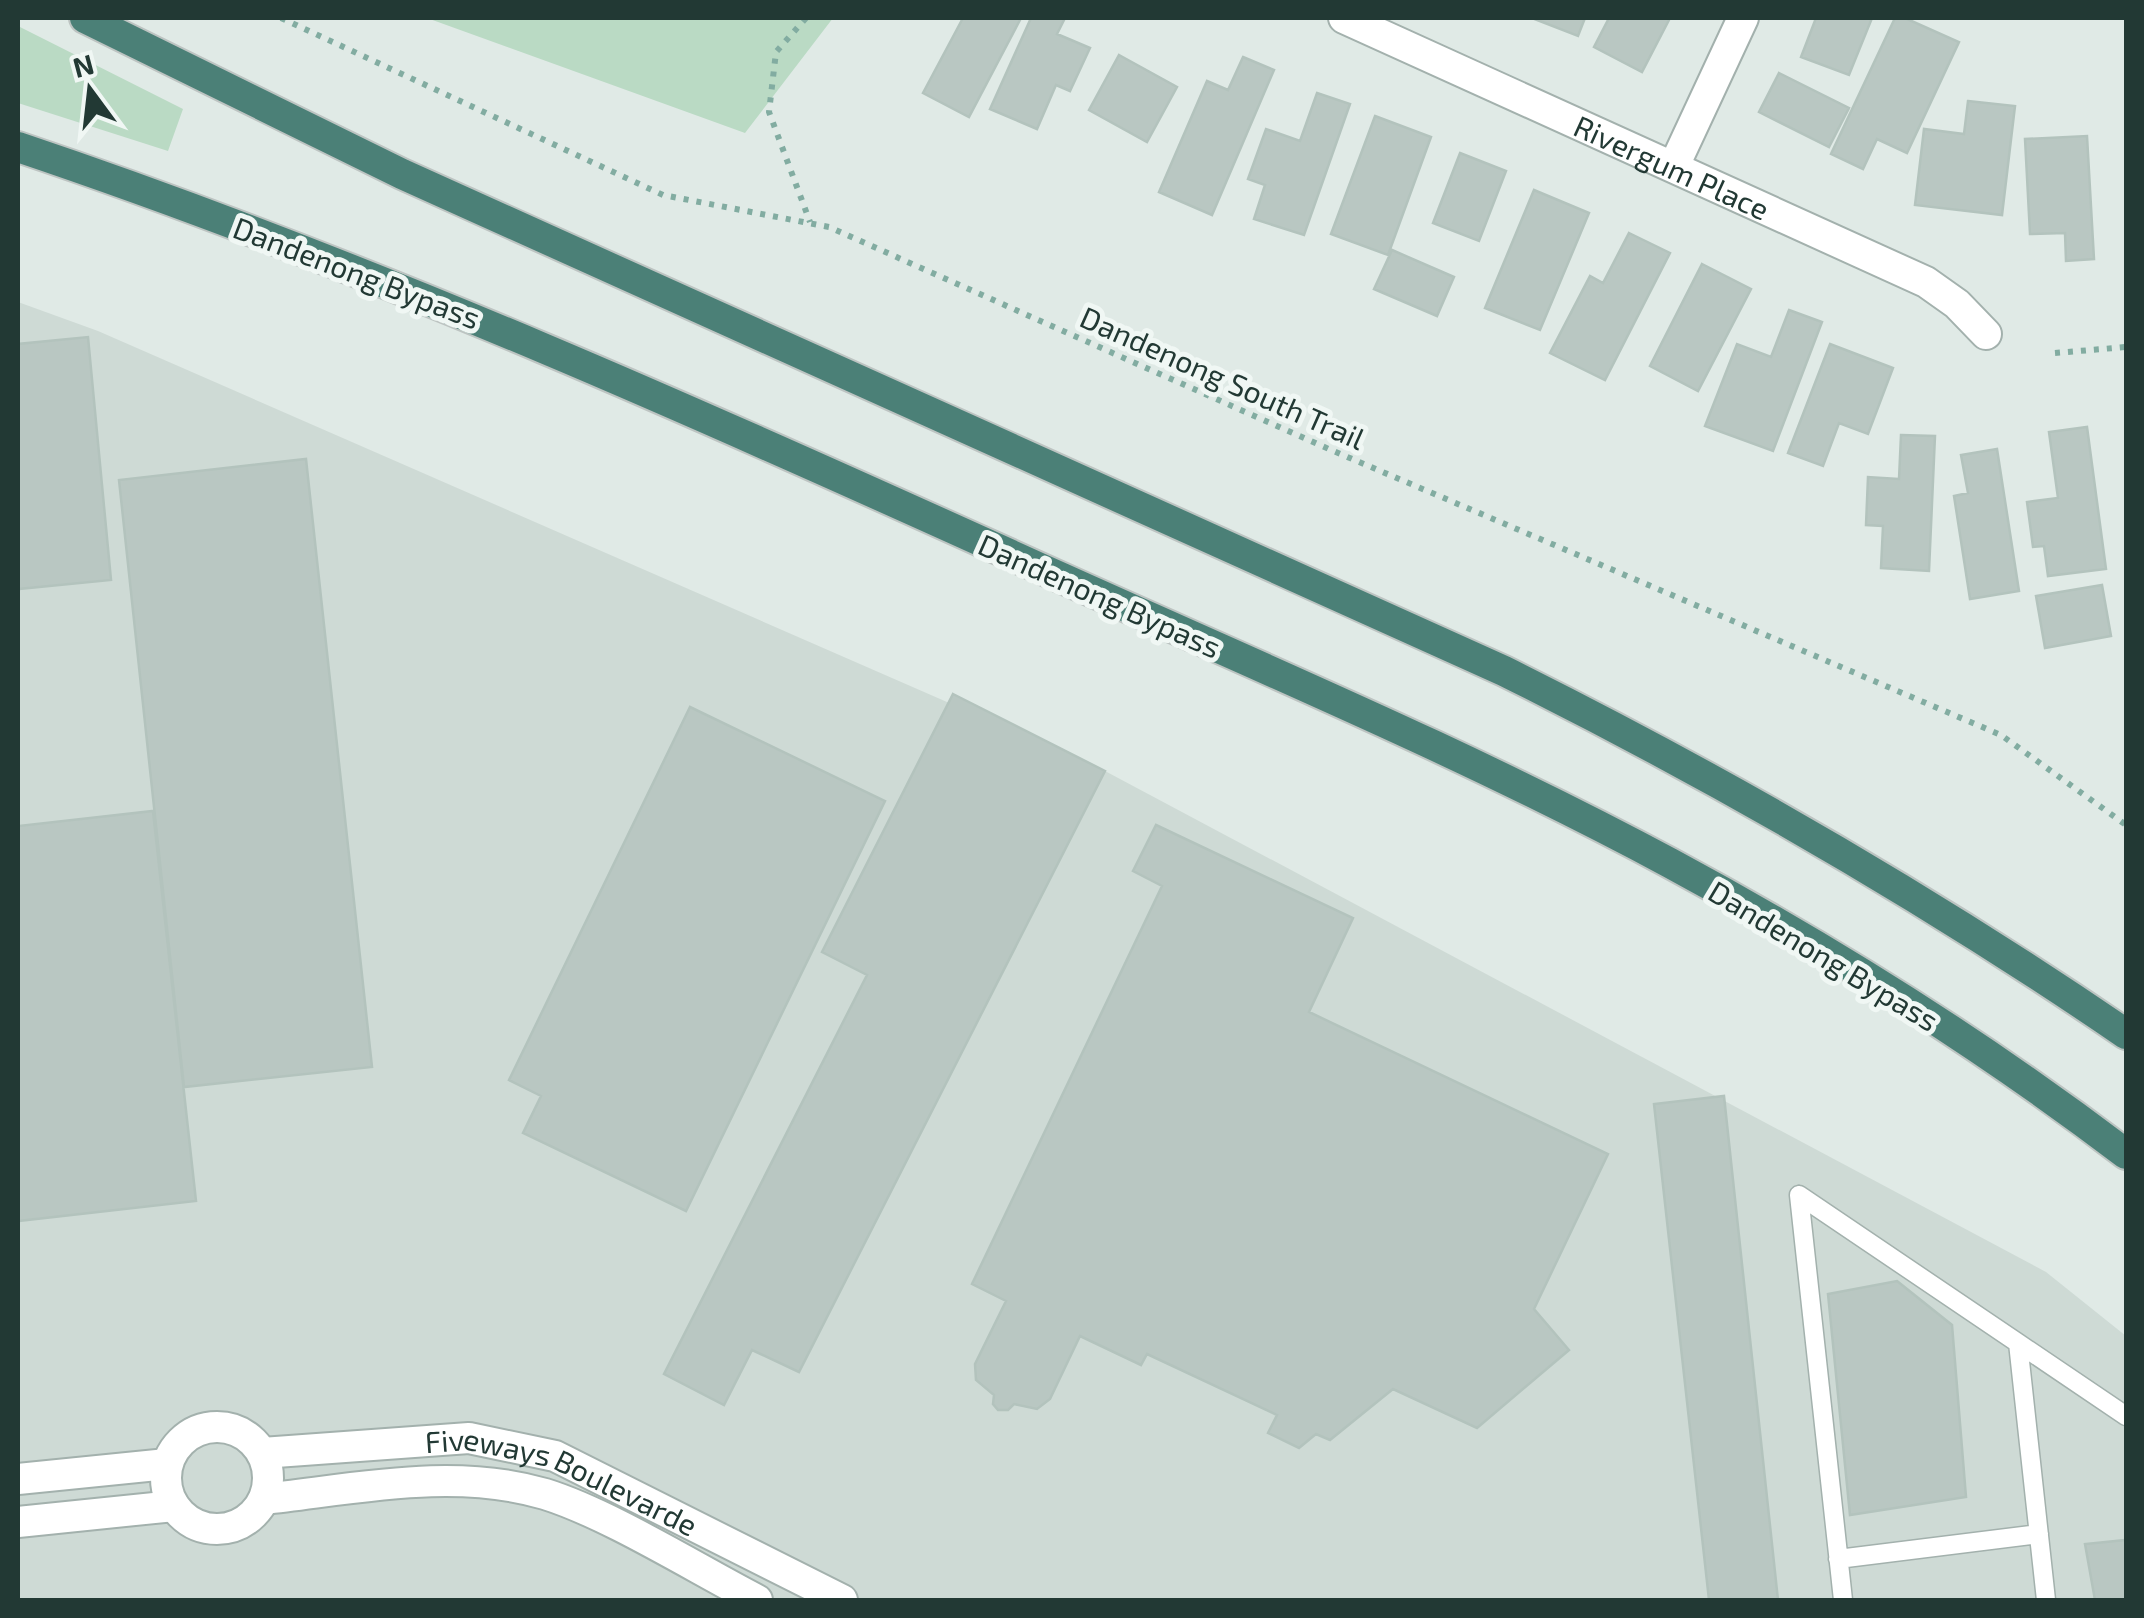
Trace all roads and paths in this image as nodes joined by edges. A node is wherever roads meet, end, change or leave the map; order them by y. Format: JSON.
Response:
{"nodes":[{"id":1,"x":85,"y":18,"type":"edge"},
{"id":2,"x":281,"y":18,"type":"edge"},
{"id":3,"x":806,"y":18,"type":"edge"},
{"id":4,"x":1344,"y":18,"type":"edge"},
{"id":5,"x":1742,"y":18,"type":"edge"},
{"id":6,"x":18,"y":147,"type":"edge"},
{"id":7,"x":1674,"y":166,"type":"junction"},
{"id":8,"x":810,"y":223,"type":"junction"},
{"id":9,"x":1986,"y":334,"type":"dead end"},
{"id":10,"x":2126,"y":347,"type":"edge"},
{"id":11,"x":2055,"y":353,"type":"dead end"},
{"id":12,"x":2126,"y":826,"type":"edge"},
{"id":13,"x":2126,"y":1034,"type":"edge"},
{"id":14,"x":2126,"y":1154,"type":"edge"},
{"id":15,"x":2018,"y":1343,"type":"junction"},
{"id":16,"x":2126,"y":1416,"type":"edge"},
{"id":17,"x":262,"y":1453,"type":"junction"},
{"id":18,"x":167,"y":1464,"type":"junction"},
{"id":19,"x":18,"y":1479,"type":"edge"},
{"id":20,"x":264,"y":1499,"type":"junction"},
{"id":21,"x":174,"y":1506,"type":"junction"},
{"id":22,"x":18,"y":1522,"type":"edge"},
{"id":23,"x":2039,"y":1534,"type":"junction"},
{"id":24,"x":1838,"y":1559,"type":"junction"},
{"id":25,"x":757,"y":1600,"type":"edge"},
{"id":26,"x":842,"y":1600,"type":"edge"},
{"id":27,"x":1843,"y":1600,"type":"edge"},
{"id":28,"x":2046,"y":1600,"type":"edge"}],
"edges":[{"from":1,"to":13,"type":"highway"},
{"from":2,"to":8,"type":"path","name":"Dandenong South Trail"},
{"from":3,"to":8,"type":"path"},
{"from":4,"to":7,"type":"street","name":"Rivergum Place"},
{"from":5,"to":7,"type":"street"},
{"from":6,"to":14,"type":"highway","name":"Dandenong Bypass"},
{"from":7,"to":9,"type":"street","name":"Rivergum Place"},
{"from":8,"to":12,"type":"path","name":"Dandenong South Trail"},
{"from":10,"to":11,"type":"path"},
{"from":15,"to":16,"type":"lane"},
{"from":15,"to":23,"type":"lane"},
{"from":15,"to":24,"type":"lane"},
{"from":17,"to":18,"type":"street"},
{"from":17,"to":20,"type":"street"},
{"from":17,"to":26,"type":"street","name":"Fiveways Boulevarde"},
{"from":18,"to":19,"type":"street"},
{"from":18,"to":21,"type":"street"},
{"from":20,"to":21,"type":"street"},
{"from":20,"to":25,"type":"street","name":"Fiveways Boulevarde"},
{"from":21,"to":22,"type":"street"},
{"from":23,"to":24,"type":"lane"},
{"from":23,"to":28,"type":"lane"},
{"from":24,"to":27,"type":"lane"}]}
